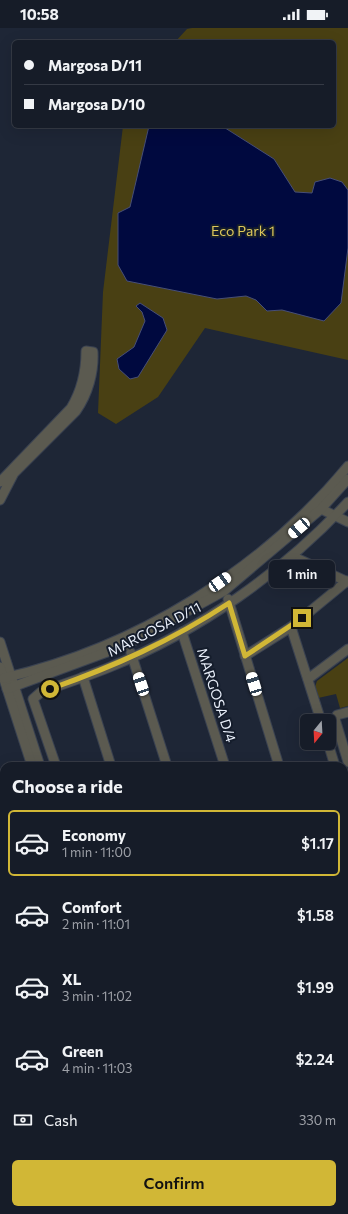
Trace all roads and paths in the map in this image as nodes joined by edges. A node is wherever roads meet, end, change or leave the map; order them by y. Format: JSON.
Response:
{"nodes":[{"id":1,"x":348,"y":466,"type":"edge"},
{"id":2,"x":348,"y":479,"type":"edge"},
{"id":3,"x":2,"y":482,"type":"edge"},
{"id":4,"x":0,"y":498,"type":"edge"},
{"id":5,"x":348,"y":502,"type":"edge"},
{"id":6,"x":318,"y":505,"type":"junction"},
{"id":7,"x":335,"y":516,"type":"junction"},
{"id":8,"x":348,"y":522,"type":"edge"},
{"id":9,"x":292,"y":556,"type":"junction"},
{"id":10,"x":347,"y":581,"type":"edge"},
{"id":11,"x":220,"y":582,"type":"junction"},
{"id":12,"x":224,"y":591,"type":"junction"},
{"id":13,"x":229,"y":603,"type":"junction"},
{"id":14,"x":291,"y":627,"type":"junction"},
{"id":15,"x":182,"y":632,"type":"junction"},
{"id":16,"x":0,"y":642,"type":"edge"},
{"id":17,"x":126,"y":645,"type":"junction"},
{"id":18,"x":348,"y":648,"type":"edge"},
{"id":19,"x":245,"y":656,"type":"junction"},
{"id":20,"x":132,"y":657,"type":"junction"},
{"id":21,"x":0,"y":667,"type":"edge"},
{"id":22,"x":83,"y":677,"type":"junction"},
{"id":23,"x":8,"y":678,"type":"junction"},
{"id":24,"x":308,"y":679,"type":"junction"},
{"id":25,"x":11,"y":688,"type":"junction"},
{"id":26,"x":348,"y":712,"type":"edge"},
{"id":27,"x":319,"y":714,"type":"edge"},
{"id":28,"x":330,"y":750,"type":"edge"},
{"id":29,"x":31,"y":762,"type":"edge"},
{"id":30,"x":39,"y":762,"type":"edge"},
{"id":31,"x":55,"y":762,"type":"edge"},
{"id":32,"x":110,"y":762,"type":"edge"},
{"id":33,"x":166,"y":762,"type":"edge"},
{"id":34,"x":224,"y":762,"type":"edge"},
{"id":35,"x":278,"y":762,"type":"edge"},
{"id":36,"x":334,"y":762,"type":"edge"},
{"id":37,"x":348,"y":762,"type":"edge"}],
"edges":[{"from":1,"to":6,"type":"street"},
{"from":2,"to":6,"type":"street"},
{"from":3,"to":3,"type":"street"},
{"from":3,"to":4,"type":"street"},
{"from":5,"to":7,"type":"street","name":"MARGOSA D/11"},
{"from":6,"to":7,"type":"street"},
{"from":6,"to":11,"type":"street"},
{"from":6,"to":12,"type":"street"},
{"from":7,"to":8,"type":"street"},
{"from":7,"to":9,"type":"street","name":"MARGOSA D/11"},
{"from":9,"to":10,"type":"street"},
{"from":9,"to":13,"type":"street","name":"MARGOSA D/11"},
{"from":10,"to":14,"type":"street"},
{"from":11,"to":12,"type":"street"},
{"from":11,"to":23,"type":"street"},
{"from":12,"to":13,"type":"street"},
{"from":12,"to":17,"type":"street"},
{"from":13,"to":15,"type":"street","name":"MARGOSA D/11"},
{"from":13,"to":19,"type":"street"},
{"from":14,"to":19,"type":"street"},
{"from":14,"to":24,"type":"street"},
{"from":15,"to":20,"type":"street","name":"MARGOSA D/11"},
{"from":15,"to":34,"type":"street","name":"MARGOSA D/4"},
{"from":16,"to":23,"type":"street"},
{"from":17,"to":20,"type":"street"},
{"from":17,"to":25,"type":"street"},
{"from":18,"to":24,"type":"street"},
{"from":19,"to":35,"type":"street"},
{"from":20,"to":22,"type":"street","name":"MARGOSA D/11"},
{"from":20,"to":33,"type":"street"},
{"from":21,"to":23,"type":"street"},
{"from":22,"to":31,"type":"street","name":"MARGOSA D/11"},
{"from":22,"to":32,"type":"street"},
{"from":23,"to":25,"type":"street"},
{"from":24,"to":27,"type":"street"},
{"from":25,"to":29,"type":"street"},
{"from":25,"to":30,"type":"street"},
{"from":26,"to":37,"type":"street"},
{"from":28,"to":36,"type":"street"}]}
